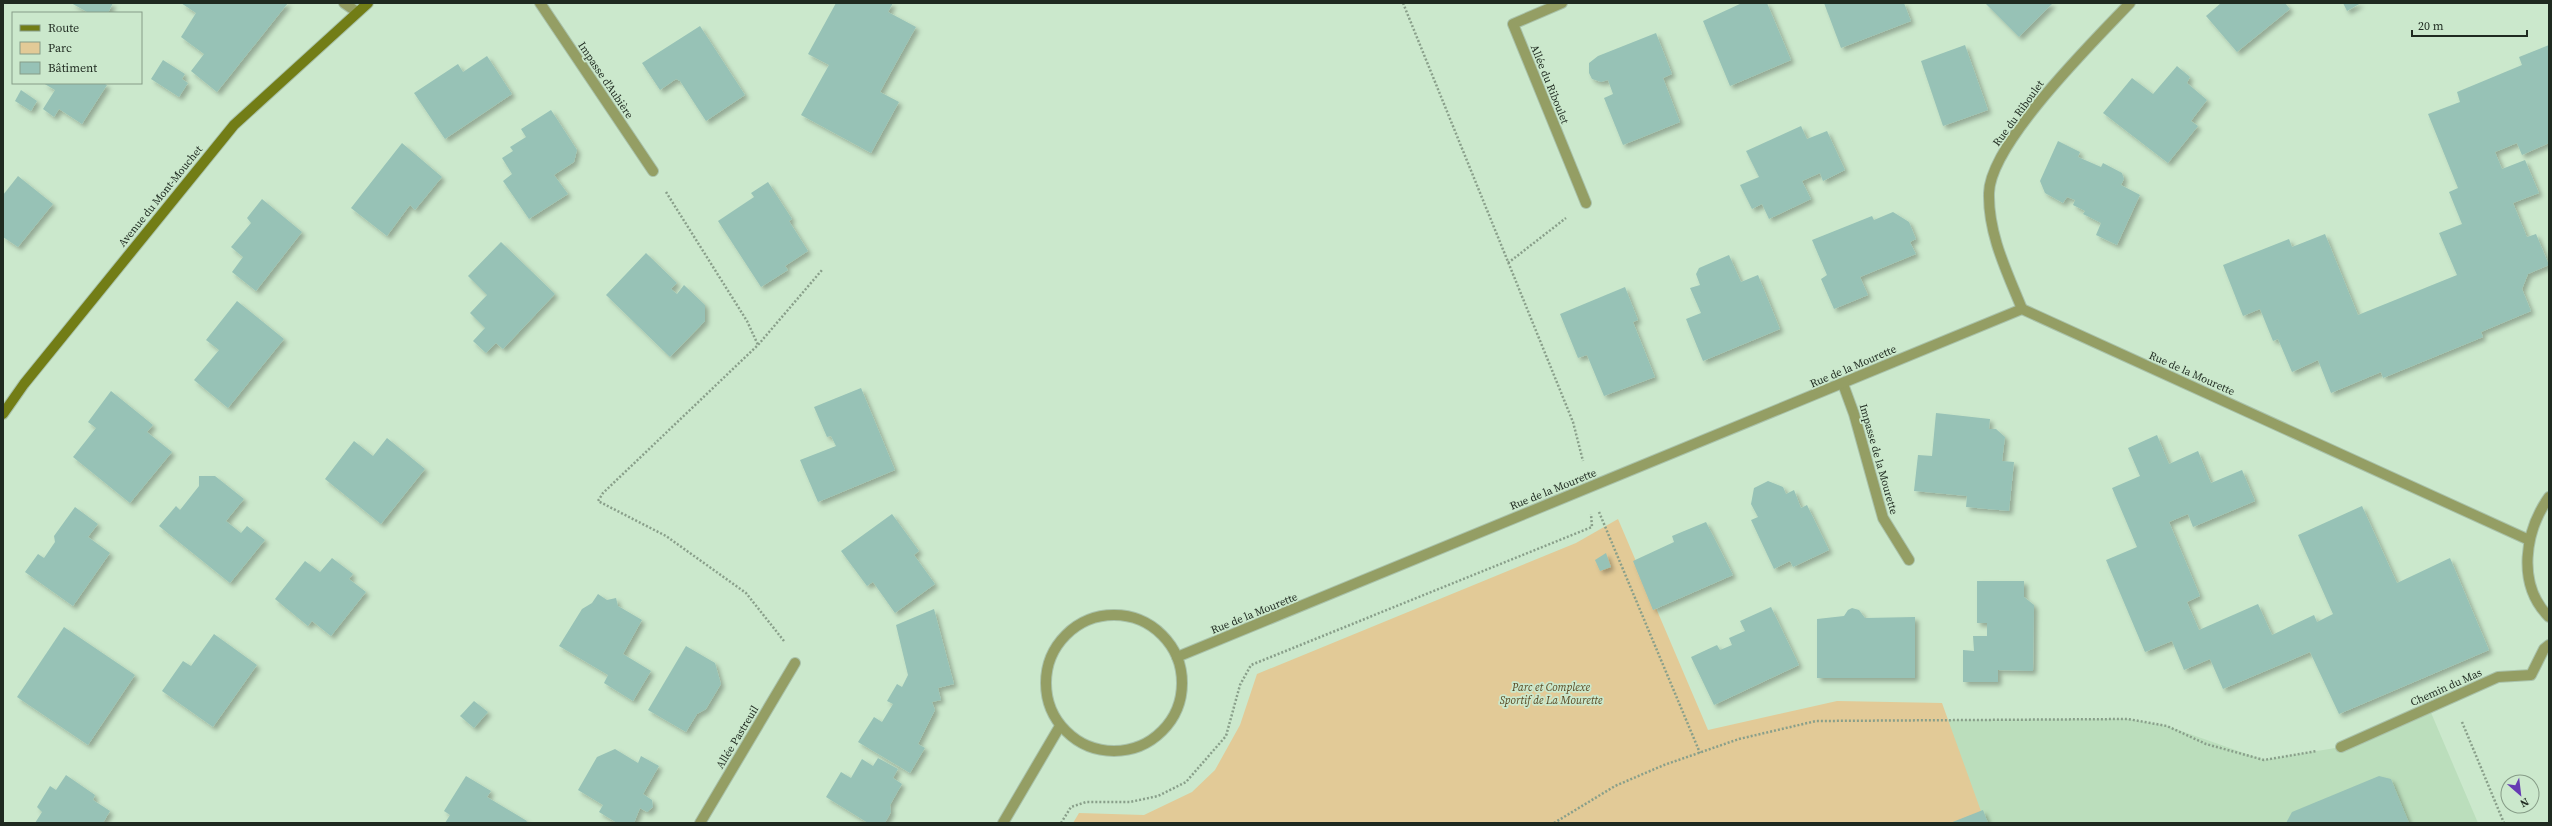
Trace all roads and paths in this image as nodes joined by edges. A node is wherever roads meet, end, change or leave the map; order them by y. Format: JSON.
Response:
{"nodes":[{"id":1,"x":344,"y":3,"type":"edge"},
{"id":2,"x":368,"y":3,"type":"edge"},
{"id":3,"x":540,"y":3,"type":"edge"},
{"id":4,"x":1403,"y":3,"type":"edge"},
{"id":5,"x":1562,"y":3,"type":"edge"},
{"id":6,"x":2130,"y":3,"type":"edge"},
{"id":7,"x":357,"y":12,"type":"junction"},
{"id":8,"x":653,"y":171,"type":"joint"},
{"id":9,"x":1586,"y":203,"type":"joint"},
{"id":10,"x":1508,"y":263,"type":"junction"},
{"id":11,"x":822,"y":270,"type":"dead end"},
{"id":12,"x":2022,"y":309,"type":"junction"},
{"id":13,"x":758,"y":345,"type":"junction"},
{"id":14,"x":1843,"y":384,"type":"junction"},
{"id":15,"x":3,"y":414,"type":"edge"},
{"id":16,"x":1589,"y":487,"type":"junction"},
{"id":17,"x":2549,"y":498,"type":"edge"},
{"id":18,"x":2529,"y":540,"type":"junction"},
{"id":19,"x":1909,"y":560,"type":"dead end"},
{"id":20,"x":2549,"y":617,"type":"edge"},
{"id":21,"x":2549,"y":645,"type":"edge"},
{"id":22,"x":1177,"y":657,"type":"junction"},
{"id":23,"x":795,"y":663,"type":"joint"},
{"id":24,"x":2452,"y":698,"type":"junction"},
{"id":25,"x":1060,"y":726,"type":"junction"},
{"id":26,"x":2341,"y":747,"type":"joint"},
{"id":27,"x":1700,"y":753,"type":"junction"},
{"id":28,"x":700,"y":823,"type":"edge"},
{"id":29,"x":1003,"y":823,"type":"edge"},
{"id":30,"x":1061,"y":823,"type":"edge"},
{"id":31,"x":1554,"y":823,"type":"edge"},
{"id":32,"x":2504,"y":823,"type":"edge"}],
"edges":[{"from":1,"to":7,"type":"street"},
{"from":2,"to":7,"type":"main road","name":"Avenue du Mont-Mouchet"},
{"from":3,"to":8,"type":"street","name":"Impasse d'Aubière"},
{"from":4,"to":10,"type":"path"},
{"from":5,"to":9,"type":"street","name":"Allée du Riboulet"},
{"from":6,"to":12,"type":"street","name":"Rue du Riboulet"},
{"from":7,"to":15,"type":"main road","name":"Avenue du Mont-Mouchet"},
{"from":8,"to":13,"type":"path"},
{"from":9,"to":10,"type":"path"},
{"from":10,"to":16,"type":"path"},
{"from":11,"to":13,"type":"path"},
{"from":12,"to":14,"type":"street","name":"Rue de la Mourette"},
{"from":12,"to":18,"type":"street","name":"Rue de la Mourette"},
{"from":13,"to":23,"type":"path"},
{"from":14,"to":16,"type":"street","name":"Rue de la Mourette"},
{"from":14,"to":19,"type":"street","name":"Impasse de la Mourette"},
{"from":16,"to":22,"type":"street","name":"Rue de la Mourette"},
{"from":16,"to":27,"type":"path"},
{"from":16,"to":30,"type":"path"},
{"from":17,"to":18,"type":"street"},
{"from":18,"to":20,"type":"street"},
{"from":21,"to":24,"type":"street","name":"Chemin du Mas"},
{"from":22,"to":25,"type":"street"},
{"from":22,"to":25,"type":"street"},
{"from":23,"to":28,"type":"street","name":"Allée Pastreuil"},
{"from":24,"to":26,"type":"street","name":"Chemin du Mas"},
{"from":24,"to":32,"type":"path"},
{"from":25,"to":29,"type":"street"},
{"from":26,"to":27,"type":"path"},
{"from":27,"to":31,"type":"path"}]}
